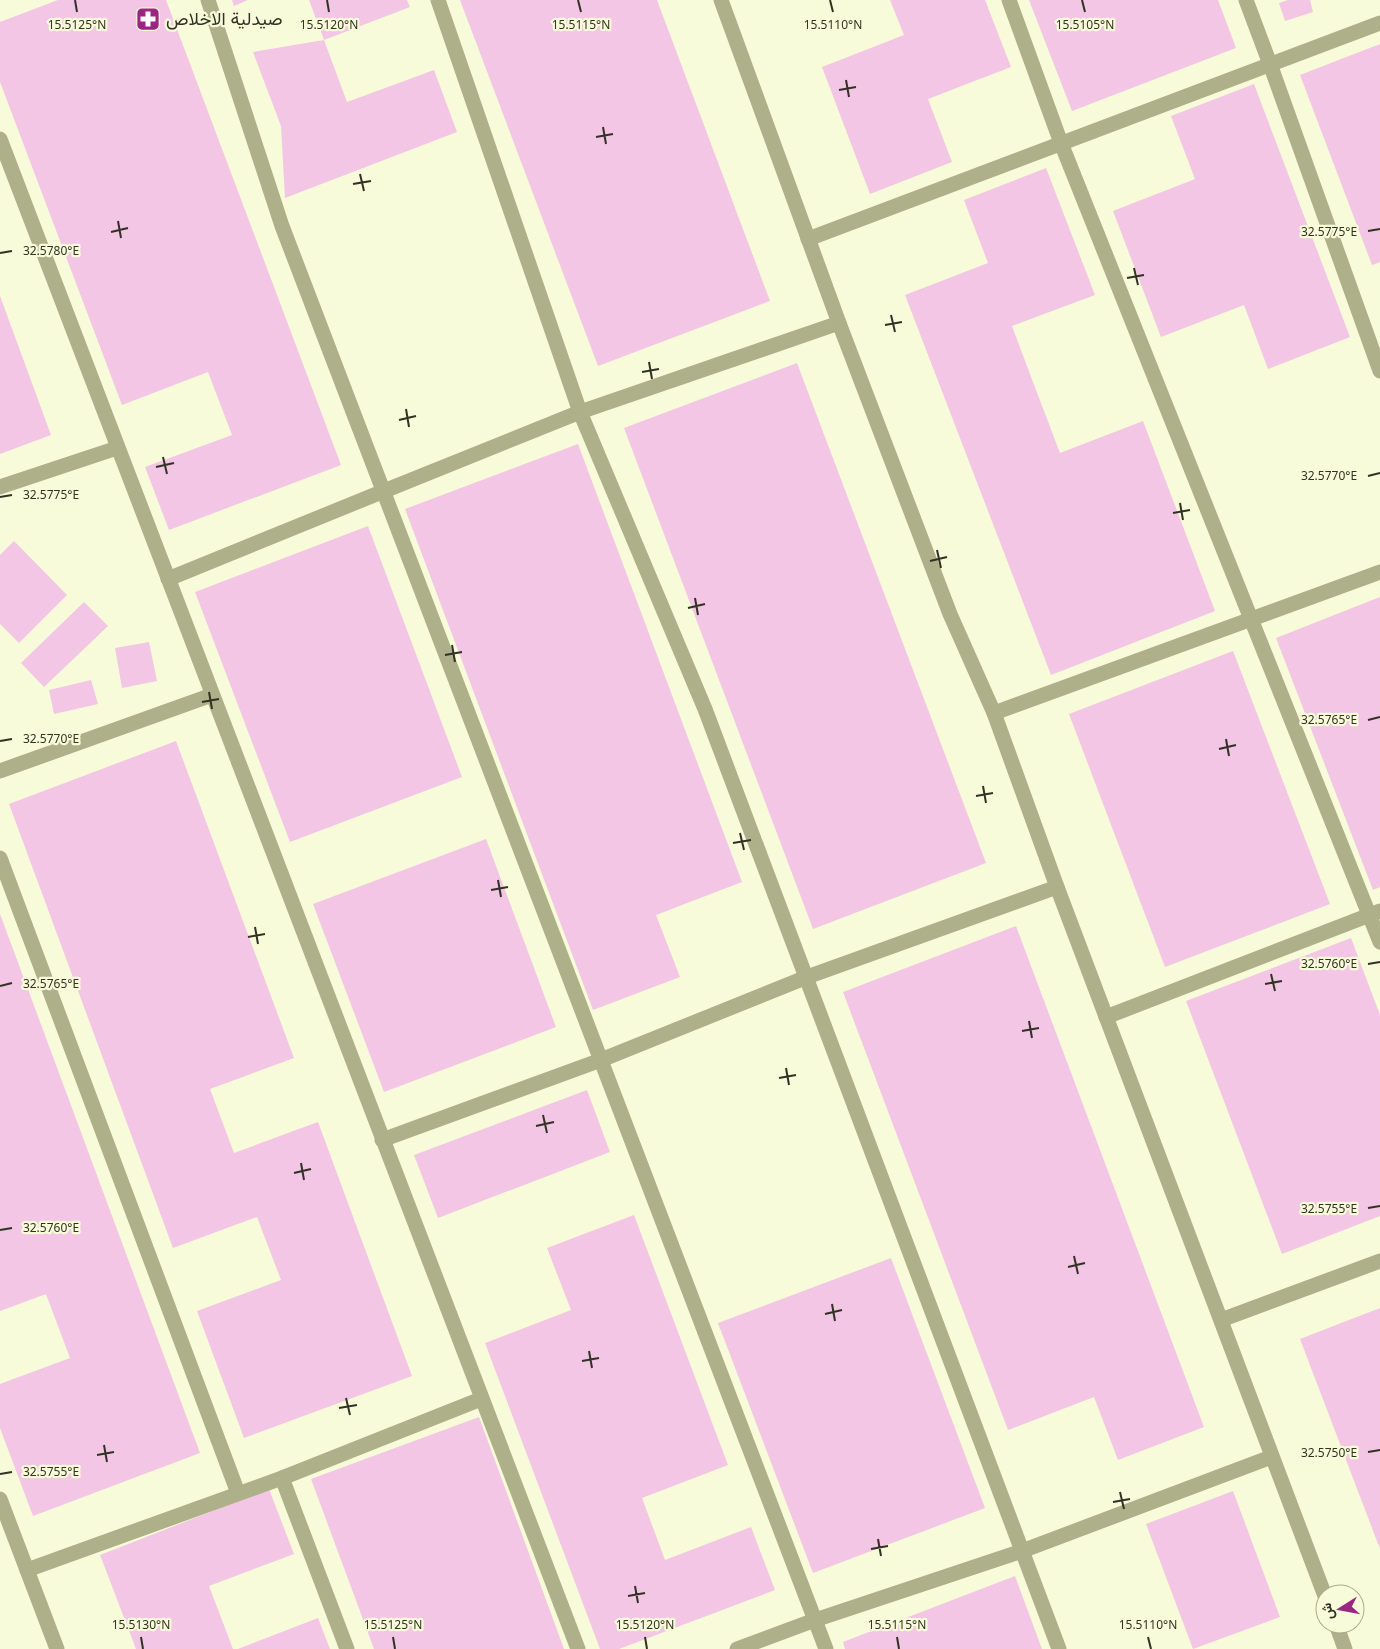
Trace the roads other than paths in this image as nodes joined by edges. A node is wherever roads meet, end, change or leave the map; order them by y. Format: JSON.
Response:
{"nodes":[{"id":1,"x":208,"y":0,"type":"edge"},
{"id":2,"x":438,"y":0,"type":"edge"},
{"id":3,"x":721,"y":0,"type":"edge"},
{"id":4,"x":1009,"y":0,"type":"edge"},
{"id":5,"x":1246,"y":0,"type":"edge"},
{"id":6,"x":1380,"y":23,"type":"edge"},
{"id":7,"x":1270,"y":64,"type":"junction"},
{"id":8,"x":0,"y":139,"type":"edge"},
{"id":9,"x":1061,"y":144,"type":"junction"},
{"id":10,"x":808,"y":239,"type":"junction"},
{"id":11,"x":839,"y":323,"type":"junction"},
{"id":12,"x":1380,"y":371,"type":"edge"},
{"id":13,"x":580,"y":412,"type":"junction"},
{"id":14,"x":117,"y":448,"type":"junction"},
{"id":15,"x":0,"y":487,"type":"edge"},
{"id":16,"x":384,"y":491,"type":"junction"},
{"id":17,"x":1380,"y":572,"type":"edge"},
{"id":18,"x":168,"y":580,"type":"junction"},
{"id":19,"x":1251,"y":619,"type":"junction"},
{"id":20,"x":212,"y":695,"type":"junction"},
{"id":21,"x":994,"y":713,"type":"junction"},
{"id":22,"x":0,"y":772,"type":"edge"},
{"id":23,"x":0,"y":858,"type":"edge"},
{"id":24,"x":1056,"y":887,"type":"junction"},
{"id":25,"x":1375,"y":913,"type":"edge"},
{"id":26,"x":1380,"y":942,"type":"edge"},
{"id":27,"x":806,"y":977,"type":"junction"},
{"id":28,"x":1106,"y":1018,"type":"junction"},
{"id":29,"x":601,"y":1060,"type":"junction"},
{"id":30,"x":382,"y":1140,"type":"junction"},
{"id":31,"x":1380,"y":1261,"type":"edge"},
{"id":32,"x":1221,"y":1320,"type":"junction"},
{"id":33,"x":482,"y":1399,"type":"junction"},
{"id":34,"x":1271,"y":1457,"type":"junction"},
{"id":35,"x":282,"y":1478,"type":"junction"},
{"id":36,"x":238,"y":1493,"type":"junction"},
{"id":37,"x":0,"y":1499,"type":"edge"},
{"id":38,"x":1022,"y":1551,"type":"junction"},
{"id":39,"x":27,"y":1570,"type":"junction"},
{"id":40,"x":1320,"y":1584,"type":"edge"},
{"id":41,"x":815,"y":1620,"type":"junction"},
{"id":42,"x":1340,"y":1634,"type":"edge"},
{"id":43,"x":57,"y":1649,"type":"edge"},
{"id":44,"x":347,"y":1649,"type":"edge"},
{"id":45,"x":578,"y":1649,"type":"edge"},
{"id":46,"x":737,"y":1649,"type":"edge"},
{"id":47,"x":826,"y":1649,"type":"edge"},
{"id":48,"x":1059,"y":1649,"type":"edge"},
{"id":49,"x":1345,"y":1649,"type":"edge"}],
"edges":[{"from":1,"to":16,"type":"street"},
{"from":2,"to":13,"type":"street"},
{"from":3,"to":10,"type":"street"},
{"from":4,"to":9,"type":"street"},
{"from":5,"to":7,"type":"street"},
{"from":6,"to":7,"type":"street"},
{"from":7,"to":9,"type":"street"},
{"from":7,"to":12,"type":"street"},
{"from":8,"to":14,"type":"street"},
{"from":9,"to":10,"type":"street"},
{"from":9,"to":19,"type":"street"},
{"from":10,"to":11,"type":"street"},
{"from":11,"to":13,"type":"street"},
{"from":11,"to":21,"type":"street"},
{"from":13,"to":16,"type":"street"},
{"from":13,"to":27,"type":"street"},
{"from":14,"to":15,"type":"street"},
{"from":14,"to":18,"type":"street"},
{"from":16,"to":18,"type":"street"},
{"from":16,"to":29,"type":"street"},
{"from":17,"to":19,"type":"street"},
{"from":18,"to":20,"type":"street"},
{"from":19,"to":21,"type":"street"},
{"from":19,"to":25,"type":"street"},
{"from":20,"to":22,"type":"street"},
{"from":20,"to":30,"type":"street"},
{"from":21,"to":24,"type":"street"},
{"from":23,"to":36,"type":"street"},
{"from":24,"to":27,"type":"street"},
{"from":24,"to":28,"type":"street"},
{"from":25,"to":26,"type":"street"},
{"from":25,"to":28,"type":"street"},
{"from":27,"to":29,"type":"street"},
{"from":27,"to":38,"type":"street"},
{"from":28,"to":32,"type":"street"},
{"from":29,"to":30,"type":"street"},
{"from":29,"to":41,"type":"street"},
{"from":30,"to":33,"type":"street"},
{"from":31,"to":32,"type":"street"},
{"from":32,"to":34,"type":"street"},
{"from":33,"to":35,"type":"street"},
{"from":33,"to":45,"type":"street"},
{"from":34,"to":38,"type":"street"},
{"from":34,"to":40,"type":"street"},
{"from":35,"to":36,"type":"street"},
{"from":35,"to":44,"type":"street"},
{"from":36,"to":39,"type":"street"},
{"from":37,"to":39,"type":"street"},
{"from":38,"to":41,"type":"street"},
{"from":38,"to":48,"type":"street"},
{"from":39,"to":43,"type":"street"},
{"from":41,"to":46,"type":"street"},
{"from":41,"to":47,"type":"street"},
{"from":42,"to":49,"type":"street"}]}
